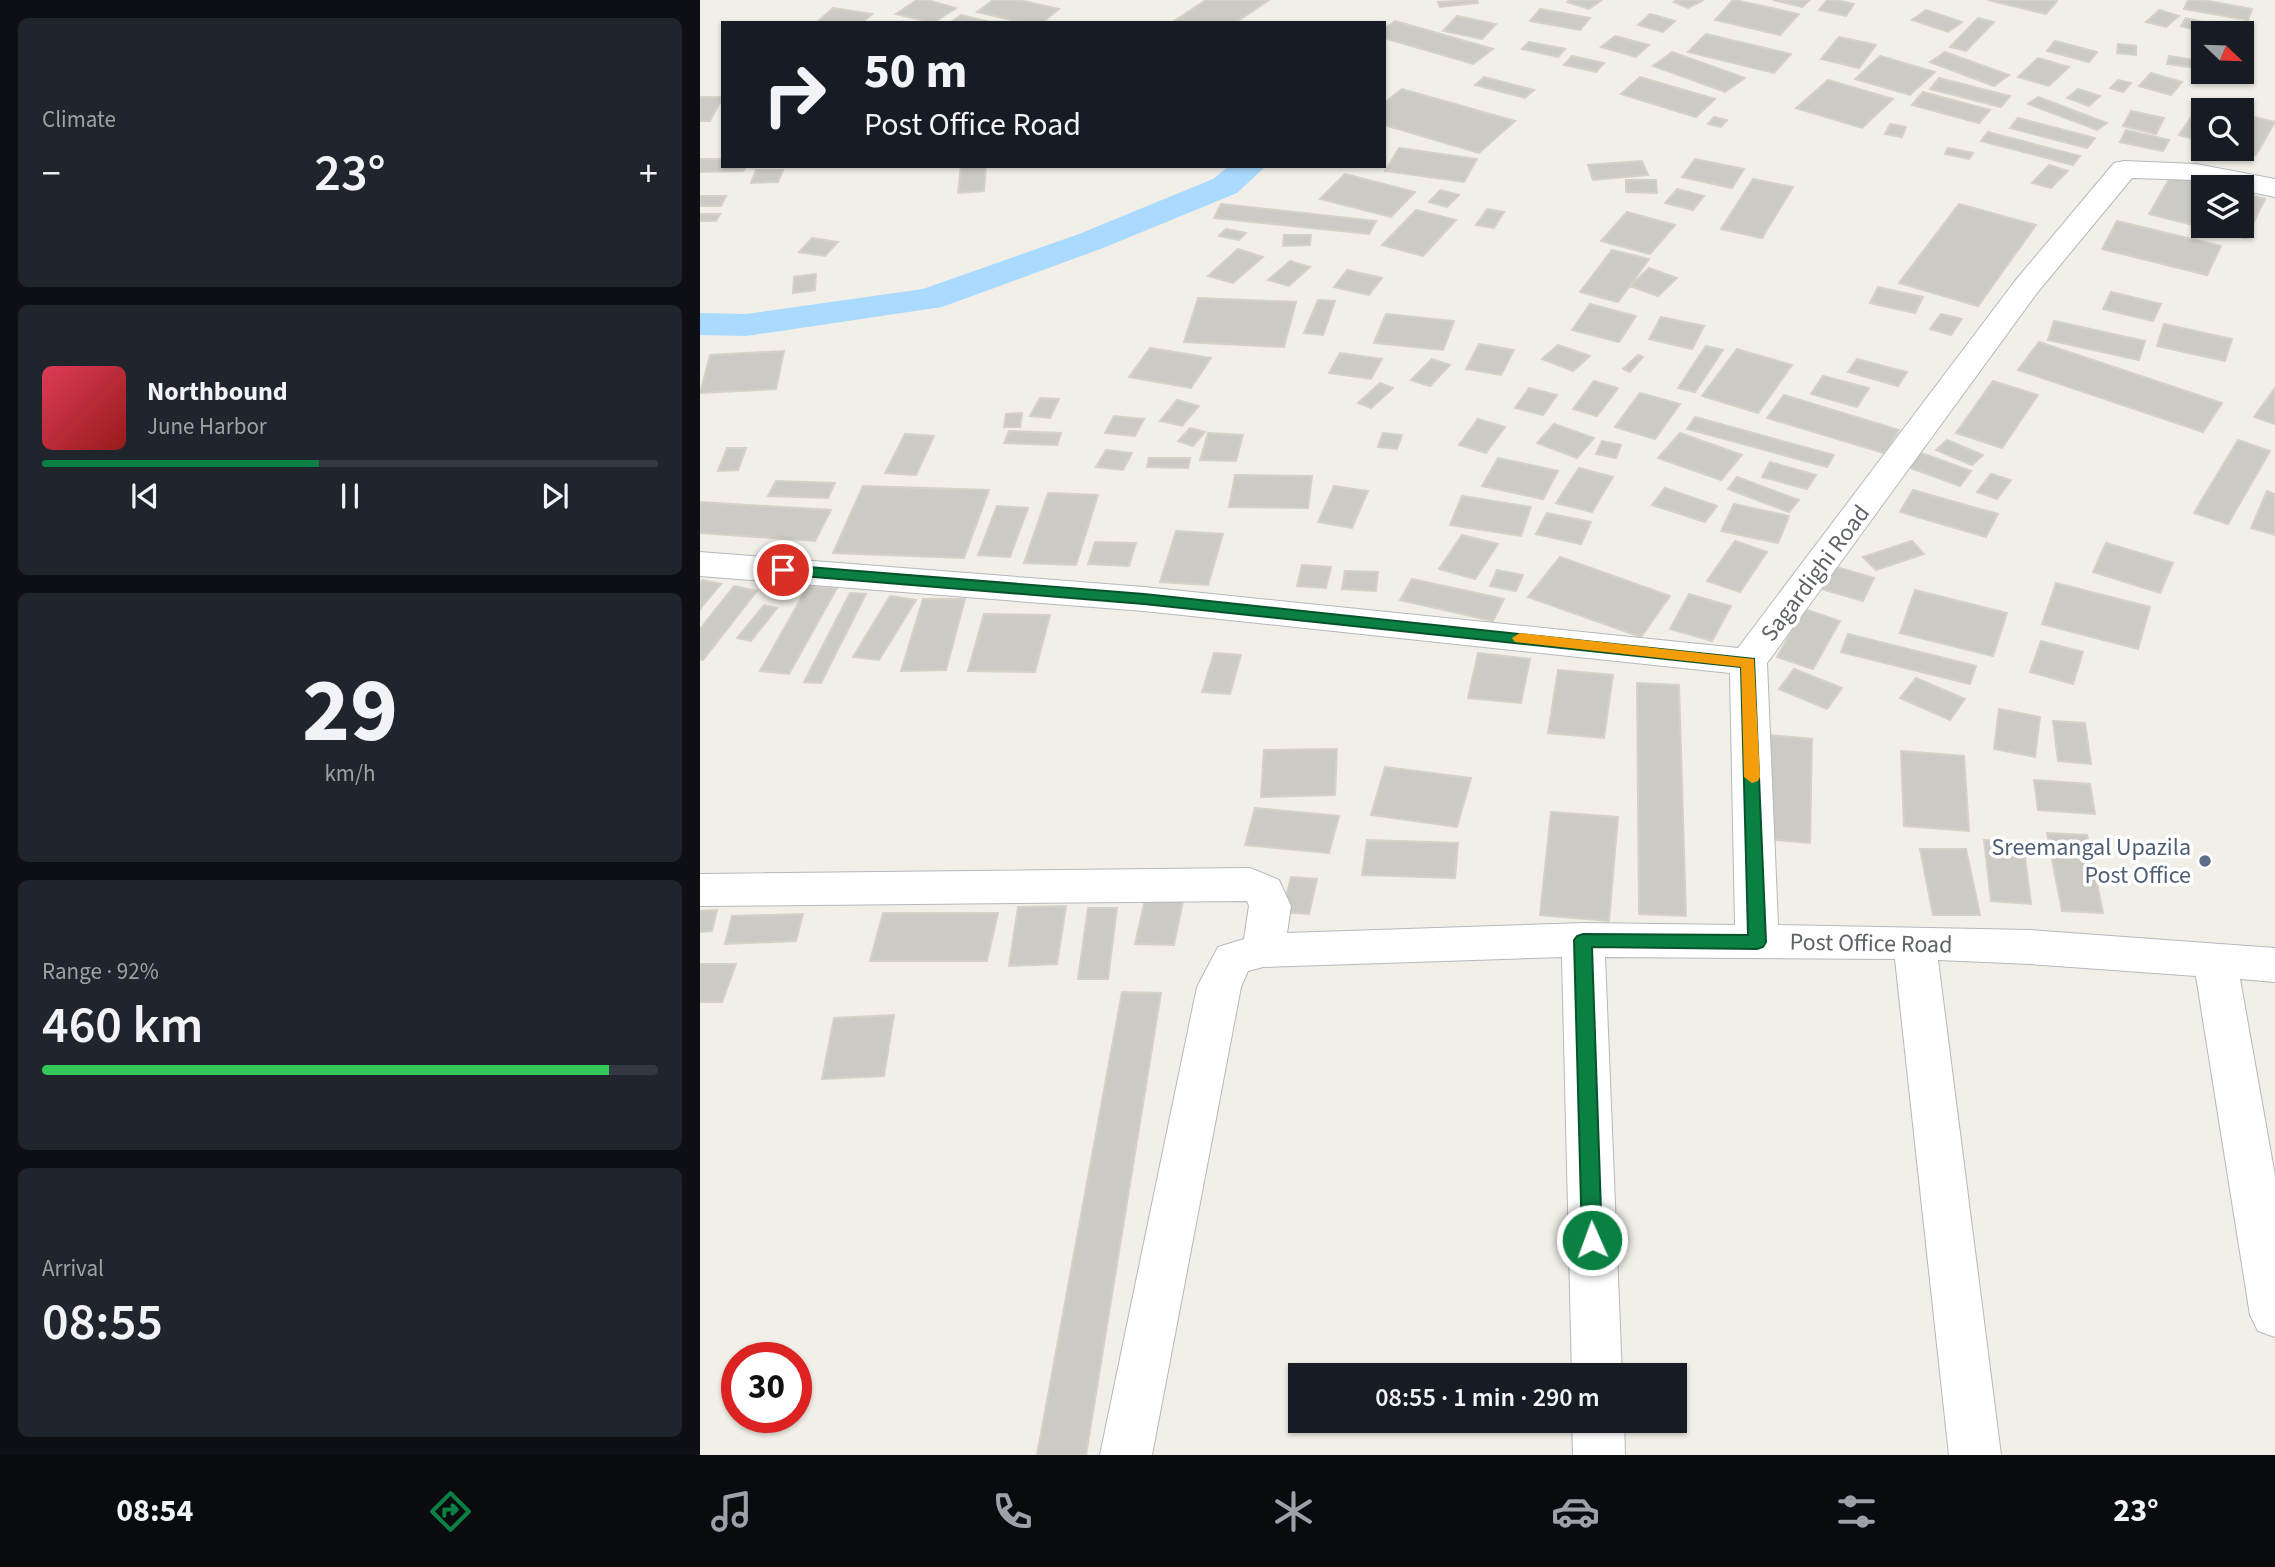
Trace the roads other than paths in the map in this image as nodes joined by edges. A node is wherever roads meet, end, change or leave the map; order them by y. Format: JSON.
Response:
{"nodes":[{"id":1,"x":2275,"y":188,"type":"edge"},
{"id":2,"x":700,"y":564,"type":"edge"},
{"id":3,"x":1748,"y":662,"type":"junction"},
{"id":4,"x":700,"y":890,"type":"edge"},
{"id":5,"x":1583,"y":940,"type":"junction"},
{"id":6,"x":1757,"y":942,"type":"junction"},
{"id":7,"x":1914,"y":943,"type":"junction"},
{"id":8,"x":1248,"y":955,"type":"junction"},
{"id":9,"x":2216,"y":960,"type":"junction"},
{"id":10,"x":2275,"y":965,"type":"edge"},
{"id":11,"x":2275,"y":1315,"type":"edge"},
{"id":12,"x":1597,"y":1363,"type":"edge"},
{"id":13,"x":1598,"y":1433,"type":"edge"},
{"id":14,"x":1126,"y":1455,"type":"edge"},
{"id":15,"x":1599,"y":1455,"type":"edge"},
{"id":16,"x":1975,"y":1455,"type":"edge"}],
"edges":[{"from":1,"to":3,"type":"street","name":"Sagardighi Road"},
{"from":2,"to":3,"type":"street","name":"Sagardighi Road"},
{"from":3,"to":6,"type":"street"},
{"from":4,"to":8,"type":"street"},
{"from":5,"to":6,"type":"street","name":"Post Office Road"},
{"from":5,"to":8,"type":"street","name":"Post Office Road"},
{"from":5,"to":12,"type":"street"},
{"from":6,"to":7,"type":"street","name":"Post Office Road"},
{"from":7,"to":9,"type":"street","name":"Post Office Road"},
{"from":7,"to":16,"type":"street"},
{"from":8,"to":14,"type":"street"},
{"from":9,"to":10,"type":"street","name":"Post Office Road"},
{"from":9,"to":11,"type":"street"},
{"from":13,"to":15,"type":"street"}]}
